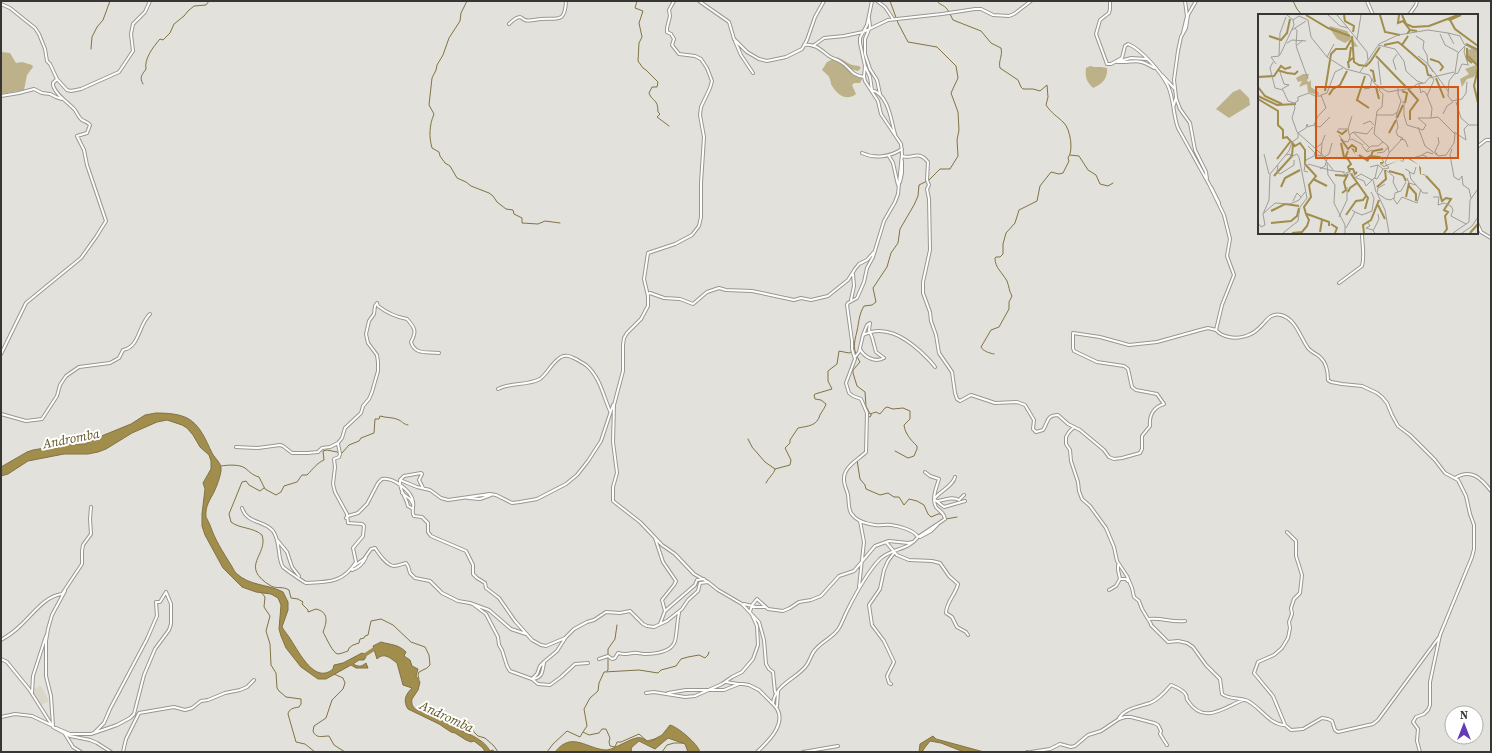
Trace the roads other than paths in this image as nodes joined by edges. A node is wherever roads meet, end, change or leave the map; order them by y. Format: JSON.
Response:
{"nodes":[{"id":1,"x":150,"y":1,"type":"edge"},
{"id":2,"x":566,"y":1,"type":"edge"},
{"id":3,"x":674,"y":1,"type":"edge"},
{"id":4,"x":699,"y":1,"type":"edge"},
{"id":5,"x":824,"y":1,"type":"edge"},
{"id":6,"x":872,"y":1,"type":"edge"},
{"id":7,"x":876,"y":1,"type":"edge"},
{"id":8,"x":1031,"y":1,"type":"edge"},
{"id":9,"x":1110,"y":1,"type":"edge"},
{"id":10,"x":1185,"y":1,"type":"edge"},
{"id":11,"x":1196,"y":1,"type":"edge"},
{"id":12,"x":1366,"y":1,"type":"edge"},
{"id":13,"x":1417,"y":1,"type":"edge"},
{"id":14,"x":1,"y":4,"type":"edge"},
{"id":15,"x":1372,"y":14,"type":"edge"},
{"id":16,"x":1410,"y":14,"type":"edge"},
{"id":17,"x":869,"y":17,"type":"junction"},
{"id":18,"x":895,"y":19,"type":"junction"},
{"id":19,"x":509,"y":24,"type":"dead end"},
{"id":20,"x":867,"y":30,"type":"junction"},
{"id":21,"x":863,"y":32,"type":"junction"},
{"id":22,"x":1183,"y":34,"type":"junction"},
{"id":23,"x":734,"y":38,"type":"junction"},
{"id":24,"x":804,"y":46,"type":"junction"},
{"id":25,"x":812,"y":46,"type":"junction"},
{"id":26,"x":865,"y":54,"type":"junction"},
{"id":27,"x":864,"y":59,"type":"junction"},
{"id":28,"x":1148,"y":59,"type":"junction"},
{"id":29,"x":1118,"y":61,"type":"junction"},
{"id":30,"x":865,"y":66,"type":"junction"},
{"id":31,"x":1155,"y":69,"type":"junction"},
{"id":32,"x":753,"y":73,"type":"dead end"},
{"id":33,"x":1160,"y":74,"type":"junction"},
{"id":34,"x":864,"y":77,"type":"junction"},
{"id":35,"x":57,"y":79,"type":"junction"},
{"id":36,"x":1175,"y":89,"type":"junction"},
{"id":37,"x":872,"y":90,"type":"junction"},
{"id":38,"x":874,"y":93,"type":"junction"},
{"id":39,"x":880,"y":95,"type":"junction"},
{"id":40,"x":1,"y":96,"type":"edge"},
{"id":41,"x":1176,"y":97,"type":"junction"},
{"id":42,"x":62,"y":99,"type":"junction"},
{"id":43,"x":1173,"y":106,"type":"junction"},
{"id":44,"x":895,"y":135,"type":"junction"},
{"id":45,"x":1491,"y":140,"type":"edge"},
{"id":46,"x":1478,"y":146,"type":"edge"},
{"id":47,"x":902,"y":148,"type":"junction"},
{"id":48,"x":862,"y":153,"type":"dead end"},
{"id":49,"x":902,"y":155,"type":"junction"},
{"id":50,"x":889,"y":156,"type":"junction"},
{"id":51,"x":1208,"y":183,"type":"junction"},
{"id":52,"x":898,"y":186,"type":"junction"},
{"id":53,"x":1478,"y":225,"type":"edge"},
{"id":54,"x":1362,"y":234,"type":"edge"},
{"id":55,"x":1491,"y":238,"type":"edge"},
{"id":56,"x":875,"y":251,"type":"junction"},
{"id":57,"x":852,"y":272,"type":"junction"},
{"id":58,"x":1338,"y":283,"type":"dead end"},
{"id":59,"x":648,"y":294,"type":"junction"},
{"id":60,"x":851,"y":301,"type":"junction"},
{"id":61,"x":150,"y":314,"type":"dead end"},
{"id":62,"x":1216,"y":330,"type":"junction"},
{"id":63,"x":870,"y":332,"type":"junction"},
{"id":64,"x":863,"y":335,"type":"junction"},
{"id":65,"x":859,"y":348,"type":"junction"},
{"id":66,"x":439,"y":353,"type":"dead end"},
{"id":67,"x":1,"y":354,"type":"edge"},
{"id":68,"x":855,"y":358,"type":"junction"},
{"id":69,"x":935,"y":367,"type":"dead end"},
{"id":70,"x":498,"y":389,"type":"dead end"},
{"id":71,"x":615,"y":401,"type":"junction"},
{"id":72,"x":610,"y":412,"type":"junction"},
{"id":73,"x":1,"y":414,"type":"edge"},
{"id":74,"x":1074,"y":427,"type":"junction"},
{"id":75,"x":338,"y":443,"type":"junction"},
{"id":76,"x":236,"y":447,"type":"dead end"},
{"id":77,"x":925,"y":472,"type":"dead end"},
{"id":78,"x":955,"y":477,"type":"dead end"},
{"id":79,"x":1455,"y":478,"type":"junction"},
{"id":80,"x":400,"y":480,"type":"junction"},
{"id":81,"x":400,"y":486,"type":"junction"},
{"id":82,"x":424,"y":489,"type":"junction"},
{"id":83,"x":1491,"y":491,"type":"edge"},
{"id":84,"x":401,"y":493,"type":"junction"},
{"id":85,"x":964,"y":495,"type":"dead end"},
{"id":86,"x":935,"y":500,"type":"junction"},
{"id":87,"x":965,"y":501,"type":"dead end"},
{"id":88,"x":413,"y":505,"type":"junction"},
{"id":89,"x":91,"y":507,"type":"dead end"},
{"id":90,"x":242,"y":508,"type":"dead end"},
{"id":91,"x":413,"y":509,"type":"junction"},
{"id":92,"x":346,"y":518,"type":"junction"},
{"id":93,"x":860,"y":521,"type":"junction"},
{"id":94,"x":1287,"y":532,"type":"dead end"},
{"id":95,"x":654,"y":537,"type":"junction"},
{"id":96,"x":918,"y":537,"type":"junction"},
{"id":97,"x":278,"y":540,"type":"junction"},
{"id":98,"x":886,"y":542,"type":"junction"},
{"id":99,"x":914,"y":542,"type":"junction"},
{"id":100,"x":895,"y":551,"type":"junction"},
{"id":101,"x":366,"y":556,"type":"junction"},
{"id":102,"x":862,"y":561,"type":"junction"},
{"id":103,"x":1118,"y":564,"type":"junction"},
{"id":104,"x":352,"y":568,"type":"junction"},
{"id":105,"x":349,"y":571,"type":"junction"},
{"id":106,"x":300,"y":579,"type":"junction"},
{"id":107,"x":704,"y":579,"type":"junction"},
{"id":108,"x":1120,"y":580,"type":"junction"},
{"id":109,"x":708,"y":582,"type":"junction"},
{"id":110,"x":1129,"y":582,"type":"junction"},
{"id":111,"x":859,"y":588,"type":"junction"},
{"id":112,"x":65,"y":590,"type":"junction"},
{"id":113,"x":1109,"y":590,"type":"dead end"},
{"id":114,"x":473,"y":604,"type":"junction"},
{"id":115,"x":742,"y":604,"type":"junction"},
{"id":116,"x":752,"y":606,"type":"junction"},
{"id":117,"x":765,"y":607,"type":"junction"},
{"id":118,"x":664,"y":611,"type":"junction"},
{"id":119,"x":679,"y":612,"type":"junction"},
{"id":120,"x":751,"y":613,"type":"junction"},
{"id":121,"x":1148,"y":620,"type":"junction"},
{"id":122,"x":1185,"y":621,"type":"dead end"},
{"id":123,"x":660,"y":624,"type":"junction"},
{"id":124,"x":48,"y":631,"type":"junction"},
{"id":125,"x":528,"y":634,"type":"junction"},
{"id":126,"x":968,"y":635,"type":"dead end"},
{"id":127,"x":1440,"y":635,"type":"junction"},
{"id":128,"x":566,"y":637,"type":"junction"},
{"id":129,"x":1,"y":640,"type":"edge"},
{"id":130,"x":1,"y":659,"type":"edge"},
{"id":131,"x":599,"y":659,"type":"dead end"},
{"id":132,"x":588,"y":663,"type":"dead end"},
{"id":133,"x":532,"y":679,"type":"junction"},
{"id":134,"x":254,"y":680,"type":"dead end"},
{"id":135,"x":726,"y":682,"type":"junction"},
{"id":136,"x":739,"y":684,"type":"junction"},
{"id":137,"x":891,"y":684,"type":"dead end"},
{"id":138,"x":709,"y":689,"type":"junction"},
{"id":139,"x":779,"y":689,"type":"junction"},
{"id":140,"x":32,"y":693,"type":"junction"},
{"id":141,"x":646,"y":693,"type":"dead end"},
{"id":142,"x":668,"y":693,"type":"junction"},
{"id":143,"x":776,"y":694,"type":"junction"},
{"id":144,"x":1243,"y":700,"type":"junction"},
{"id":145,"x":773,"y":704,"type":"junction"},
{"id":146,"x":777,"y":707,"type":"junction"},
{"id":147,"x":1,"y":717,"type":"edge"},
{"id":148,"x":1119,"y":719,"type":"junction"},
{"id":149,"x":1284,"y":725,"type":"junction"},
{"id":150,"x":53,"y":726,"type":"junction"},
{"id":151,"x":56,"y":728,"type":"junction"},
{"id":152,"x":65,"y":733,"type":"junction"},
{"id":153,"x":94,"y":734,"type":"junction"},
{"id":154,"x":1167,"y":745,"type":"dead end"},
{"id":155,"x":838,"y":746,"type":"dead end"},
{"id":156,"x":81,"y":752,"type":"edge"},
{"id":157,"x":111,"y":752,"type":"edge"},
{"id":158,"x":124,"y":752,"type":"edge"},
{"id":159,"x":757,"y":752,"type":"edge"},
{"id":160,"x":803,"y":752,"type":"edge"},
{"id":161,"x":1029,"y":752,"type":"edge"},
{"id":162,"x":1420,"y":752,"type":"edge"}],
"edges":[{"from":1,"to":35,"type":"street"},
{"from":2,"to":19,"type":"street"},
{"from":3,"to":59,"type":"street"},
{"from":4,"to":23,"type":"street"},
{"from":5,"to":24,"type":"street"},
{"from":6,"to":17,"type":"street"},
{"from":7,"to":18,"type":"street"},
{"from":8,"to":18,"type":"street"},
{"from":9,"to":29,"type":"street"},
{"from":10,"to":22,"type":"street"},
{"from":11,"to":22,"type":"street"},
{"from":12,"to":15,"type":"street"},
{"from":13,"to":16,"type":"street"},
{"from":14,"to":35,"type":"street"},
{"from":17,"to":20,"type":"street"},
{"from":17,"to":21,"type":"street"},
{"from":18,"to":20,"type":"street"},
{"from":20,"to":21,"type":"street"},
{"from":20,"to":26,"type":"street"},
{"from":21,"to":25,"type":"street"},
{"from":21,"to":27,"type":"street"},
{"from":22,"to":36,"type":"street"},
{"from":23,"to":24,"type":"street"},
{"from":23,"to":32,"type":"street"},
{"from":24,"to":25,"type":"street"},
{"from":25,"to":34,"type":"street"},
{"from":26,"to":27,"type":"street"},
{"from":26,"to":39,"type":"street"},
{"from":27,"to":30,"type":"street"},
{"from":28,"to":29,"type":"street"},
{"from":28,"to":29,"type":"street"},
{"from":28,"to":31,"type":"street"},
{"from":29,"to":31,"type":"street"},
{"from":30,"to":34,"type":"street"},
{"from":30,"to":37,"type":"street"},
{"from":31,"to":33,"type":"street"},
{"from":33,"to":36,"type":"street"},
{"from":33,"to":43,"type":"street"},
{"from":34,"to":38,"type":"street"},
{"from":35,"to":42,"type":"street"},
{"from":36,"to":41,"type":"street"},
{"from":37,"to":38,"type":"street"},
{"from":37,"to":39,"type":"street"},
{"from":38,"to":44,"type":"street"},
{"from":39,"to":44,"type":"street"},
{"from":40,"to":42,"type":"street"},
{"from":41,"to":43,"type":"street"},
{"from":41,"to":51,"type":"street"},
{"from":42,"to":67,"type":"street"},
{"from":43,"to":51,"type":"street"},
{"from":44,"to":47,"type":"street"},
{"from":45,"to":46,"type":"street"},
{"from":47,"to":49,"type":"street"},
{"from":47,"to":50,"type":"street"},
{"from":48,"to":50,"type":"street"},
{"from":49,"to":52,"type":"street"},
{"from":49,"to":74,"type":"street"},
{"from":50,"to":52,"type":"street"},
{"from":51,"to":62,"type":"street"},
{"from":52,"to":56,"type":"street"},
{"from":53,"to":55,"type":"street"},
{"from":54,"to":58,"type":"street"},
{"from":56,"to":57,"type":"street"},
{"from":56,"to":60,"type":"street"},
{"from":57,"to":59,"type":"street"},
{"from":57,"to":60,"type":"street"},
{"from":59,"to":71,"type":"street"},
{"from":60,"to":68,"type":"street"},
{"from":61,"to":73,"type":"street"},
{"from":62,"to":74,"type":"street"},
{"from":62,"to":79,"type":"street"},
{"from":63,"to":64,"type":"street"},
{"from":63,"to":64,"type":"street"},
{"from":63,"to":65,"type":"street"},
{"from":63,"to":69,"type":"street"},
{"from":64,"to":65,"type":"street"},
{"from":65,"to":68,"type":"street"},
{"from":66,"to":75,"type":"street"},
{"from":68,"to":93,"type":"street"},
{"from":70,"to":72,"type":"street"},
{"from":71,"to":72,"type":"street"},
{"from":71,"to":95,"type":"street"},
{"from":72,"to":82,"type":"street"},
{"from":74,"to":103,"type":"street"},
{"from":75,"to":76,"type":"street"},
{"from":75,"to":92,"type":"street"},
{"from":77,"to":86,"type":"street"},
{"from":78,"to":86,"type":"street"},
{"from":79,"to":83,"type":"street"},
{"from":79,"to":127,"type":"street"},
{"from":80,"to":81,"type":"street"},
{"from":80,"to":82,"type":"street"},
{"from":80,"to":82,"type":"street"},
{"from":81,"to":84,"type":"street"},
{"from":81,"to":88,"type":"street"},
{"from":81,"to":92,"type":"street"},
{"from":84,"to":88,"type":"street"},
{"from":84,"to":91,"type":"street"},
{"from":85,"to":86,"type":"street"},
{"from":86,"to":87,"type":"street"},
{"from":86,"to":96,"type":"street"},
{"from":88,"to":91,"type":"street"},
{"from":89,"to":112,"type":"street"},
{"from":90,"to":97,"type":"street"},
{"from":91,"to":125,"type":"street"},
{"from":92,"to":104,"type":"street"},
{"from":93,"to":96,"type":"street"},
{"from":93,"to":102,"type":"street"},
{"from":94,"to":149,"type":"street"},
{"from":95,"to":107,"type":"street"},
{"from":95,"to":118,"type":"street"},
{"from":96,"to":99,"type":"street"},
{"from":97,"to":106,"type":"street"},
{"from":97,"to":106,"type":"street"},
{"from":98,"to":99,"type":"street"},
{"from":98,"to":100,"type":"street"},
{"from":98,"to":102,"type":"street"},
{"from":99,"to":100,"type":"street"},
{"from":100,"to":111,"type":"street"},
{"from":100,"to":126,"type":"street"},
{"from":100,"to":137,"type":"street"},
{"from":101,"to":104,"type":"street"},
{"from":101,"to":105,"type":"street"},
{"from":101,"to":114,"type":"street"},
{"from":102,"to":111,"type":"street"},
{"from":102,"to":117,"type":"street"},
{"from":103,"to":108,"type":"street"},
{"from":103,"to":110,"type":"street"},
{"from":104,"to":105,"type":"street"},
{"from":105,"to":106,"type":"street"},
{"from":107,"to":109,"type":"street"},
{"from":107,"to":118,"type":"street"},
{"from":108,"to":110,"type":"street"},
{"from":108,"to":113,"type":"street"},
{"from":109,"to":115,"type":"street"},
{"from":109,"to":119,"type":"street"},
{"from":110,"to":121,"type":"street"},
{"from":111,"to":139,"type":"street"},
{"from":112,"to":124,"type":"street"},
{"from":112,"to":129,"type":"street"},
{"from":114,"to":125,"type":"street"},
{"from":114,"to":133,"type":"street"},
{"from":115,"to":116,"type":"street"},
{"from":115,"to":120,"type":"street"},
{"from":116,"to":117,"type":"street"},
{"from":116,"to":117,"type":"street"},
{"from":116,"to":120,"type":"street"},
{"from":118,"to":123,"type":"street"},
{"from":119,"to":123,"type":"street"},
{"from":119,"to":131,"type":"street"},
{"from":120,"to":135,"type":"street"},
{"from":120,"to":143,"type":"street"},
{"from":121,"to":122,"type":"street"},
{"from":121,"to":144,"type":"street"},
{"from":123,"to":128,"type":"street"},
{"from":124,"to":140,"type":"street"},
{"from":124,"to":150,"type":"street"},
{"from":125,"to":128,"type":"street"},
{"from":127,"to":149,"type":"street"},
{"from":127,"to":162,"type":"street"},
{"from":128,"to":133,"type":"street"},
{"from":130,"to":140,"type":"street"},
{"from":132,"to":133,"type":"street"},
{"from":134,"to":158,"type":"street"},
{"from":135,"to":136,"type":"street"},
{"from":135,"to":138,"type":"street"},
{"from":136,"to":138,"type":"street"},
{"from":136,"to":145,"type":"street"},
{"from":138,"to":142,"type":"street"},
{"from":138,"to":142,"type":"street"},
{"from":139,"to":143,"type":"street"},
{"from":139,"to":146,"type":"street"},
{"from":140,"to":150,"type":"street"},
{"from":141,"to":142,"type":"street"},
{"from":143,"to":145,"type":"street"},
{"from":144,"to":148,"type":"street"},
{"from":144,"to":149,"type":"street"},
{"from":145,"to":146,"type":"street"},
{"from":146,"to":159,"type":"street"},
{"from":147,"to":150,"type":"street"},
{"from":148,"to":154,"type":"street"},
{"from":148,"to":161,"type":"street"},
{"from":150,"to":151,"type":"street"},
{"from":151,"to":152,"type":"street"},
{"from":151,"to":153,"type":"street"},
{"from":152,"to":156,"type":"street"},
{"from":152,"to":157,"type":"street"},
{"from":153,"to":153,"type":"street"},
{"from":155,"to":160,"type":"street"}]}
